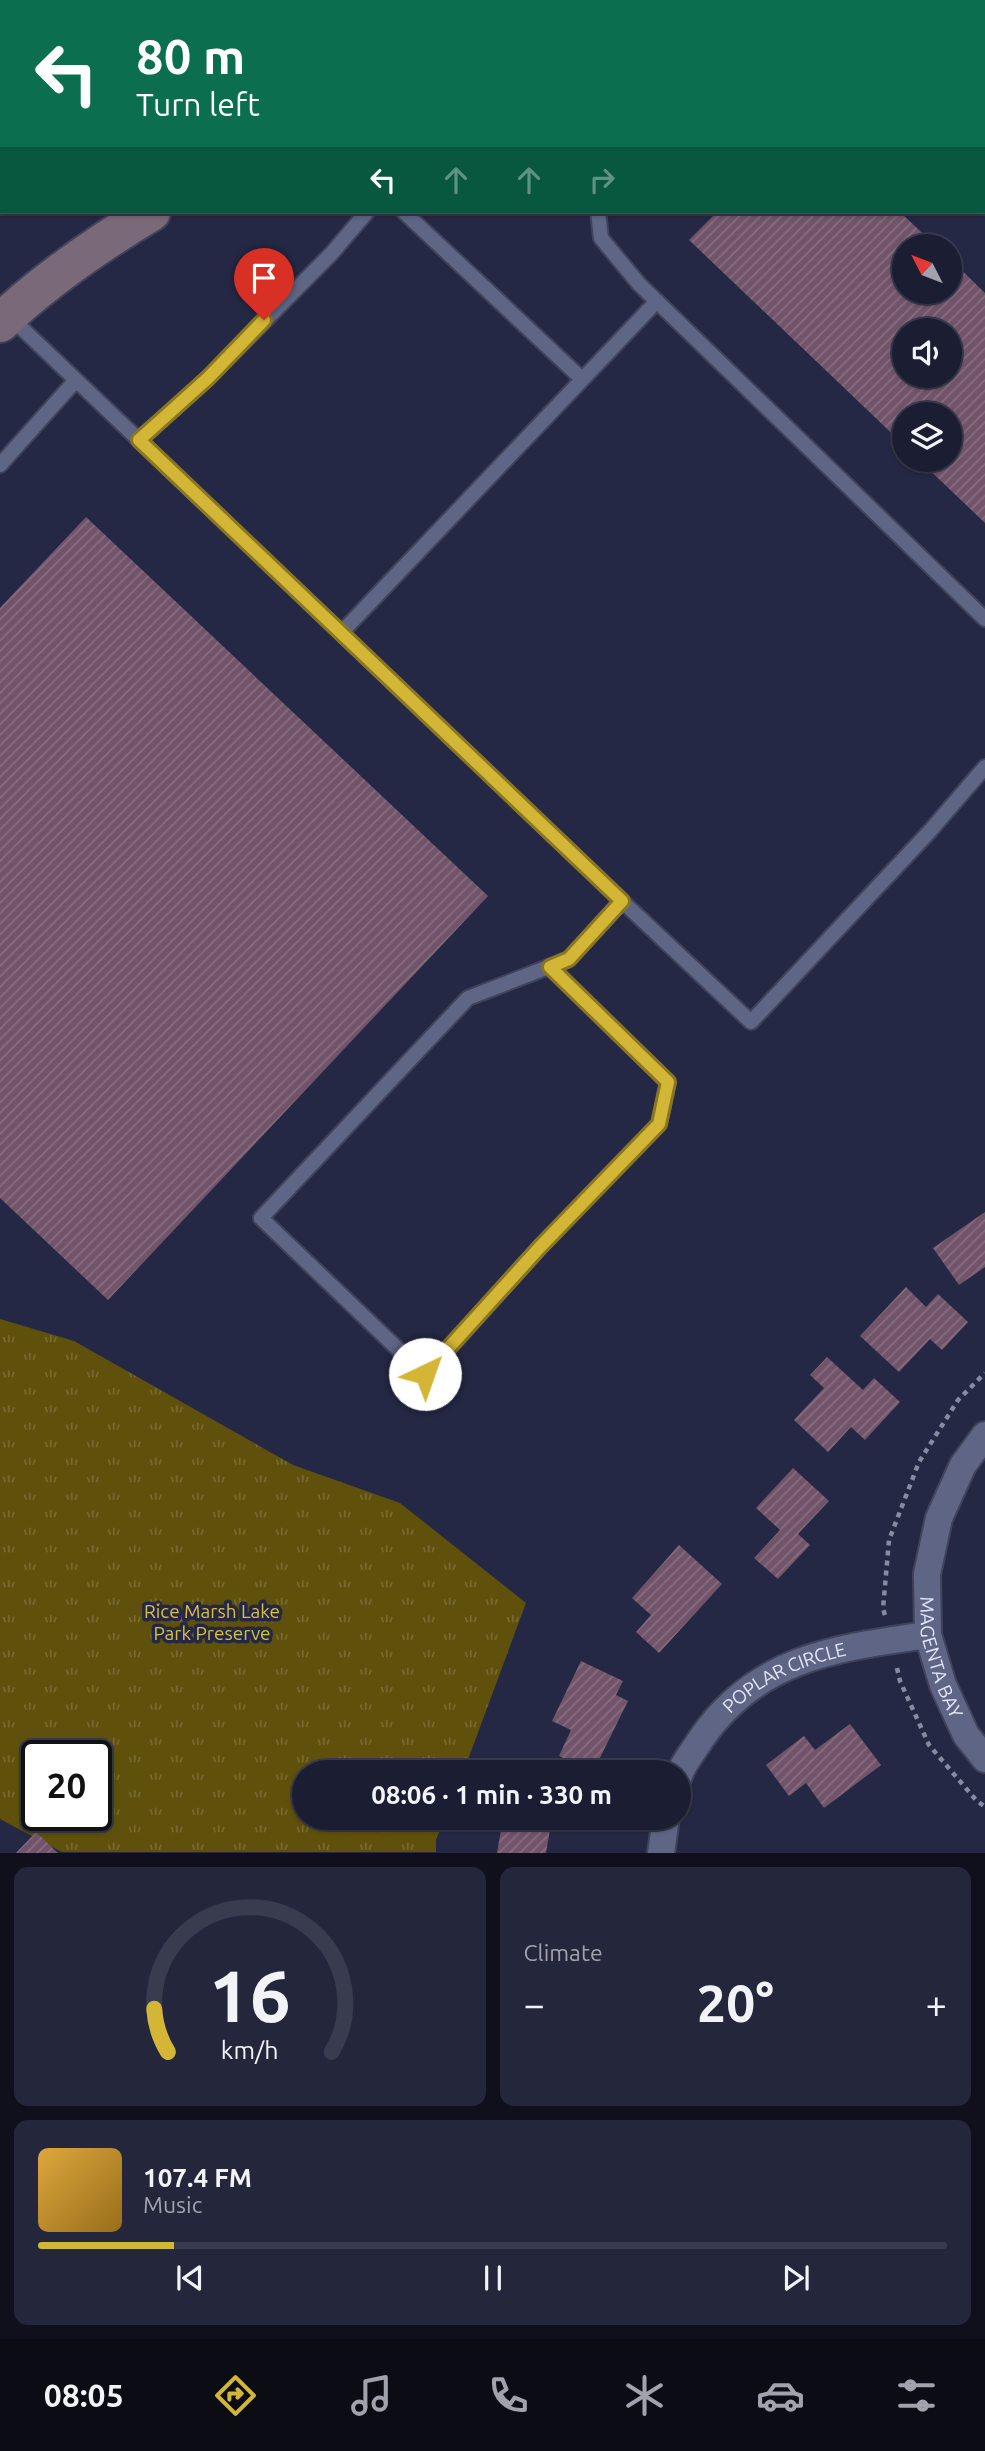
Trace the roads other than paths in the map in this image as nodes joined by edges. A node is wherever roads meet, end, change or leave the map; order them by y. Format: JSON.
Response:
{"nodes":[{"id":1,"x":148,"y":214,"type":"edge"},
{"id":2,"x":365,"y":214,"type":"edge"},
{"id":3,"x":406,"y":214,"type":"edge"},
{"id":4,"x":598,"y":214,"type":"edge"},
{"id":5,"x":657,"y":301,"type":"junction"},
{"id":6,"x":4,"y":319,"type":"edge"},
{"id":7,"x":582,"y":379,"type":"junction"},
{"id":8,"x":76,"y":380,"type":"junction"},
{"id":9,"x":139,"y":440,"type":"junction"},
{"id":10,"x":0,"y":464,"type":"edge"},
{"id":11,"x":985,"y":619,"type":"edge"},
{"id":12,"x":341,"y":633,"type":"junction"},
{"id":13,"x":985,"y":767,"type":"edge"},
{"id":14,"x":622,"y":901,"type":"junction"},
{"id":15,"x":550,"y":967,"type":"junction"},
{"id":16,"x":985,"y":1435,"type":"edge"},
{"id":17,"x":928,"y":1635,"type":"junction"},
{"id":18,"x":985,"y":1759,"type":"edge"},
{"id":19,"x":689,"y":1760,"type":"edge"},
{"id":20,"x":664,"y":1830,"type":"edge"},
{"id":21,"x":661,"y":1853,"type":"edge"}],
"edges":[{"from":1,"to":6,"type":"street"},
{"from":2,"to":9,"type":"lane"},
{"from":3,"to":7,"type":"lane"},
{"from":4,"to":5,"type":"lane"},
{"from":5,"to":7,"type":"lane"},
{"from":5,"to":11,"type":"lane"},
{"from":6,"to":8,"type":"lane"},
{"from":7,"to":12,"type":"lane"},
{"from":8,"to":9,"type":"lane"},
{"from":8,"to":10,"type":"lane"},
{"from":9,"to":12,"type":"lane"},
{"from":12,"to":14,"type":"lane"},
{"from":13,"to":14,"type":"lane"},
{"from":14,"to":15,"type":"lane"},
{"from":15,"to":15,"type":"lane"},
{"from":16,"to":17,"type":"street","name":"MAGENTA BAY"},
{"from":17,"to":18,"type":"street","name":"MAGENTA BAY"},
{"from":17,"to":19,"type":"street","name":"POPLAR CIRCLE"},
{"from":20,"to":21,"type":"street"}]}
